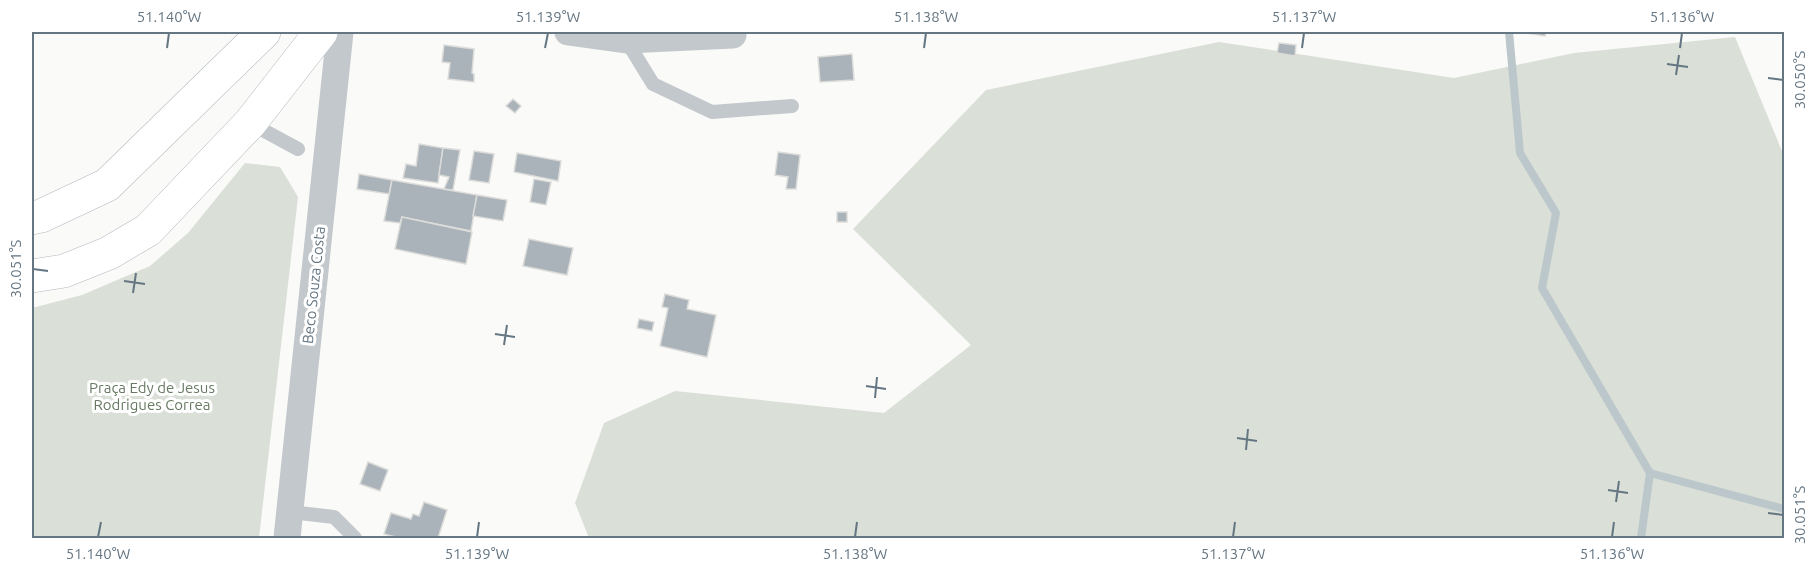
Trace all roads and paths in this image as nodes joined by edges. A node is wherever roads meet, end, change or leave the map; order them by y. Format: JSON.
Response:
{"nodes":[{"id":1,"x":264,"y":32,"type":"edge"},
{"id":2,"x":321,"y":32,"type":"edge"},
{"id":3,"x":340,"y":32,"type":"edge"},
{"id":4,"x":568,"y":32,"type":"edge"},
{"id":5,"x":733,"y":35,"type":"dead end"},
{"id":6,"x":626,"y":39,"type":"junction"},
{"id":7,"x":792,"y":106,"type":"dead end"},
{"id":8,"x":250,"y":123,"type":"junction"},
{"id":9,"x":298,"y":149,"type":"dead end"},
{"id":10,"x":32,"y":218,"type":"edge"},
{"id":11,"x":32,"y":276,"type":"edge"},
{"id":12,"x":291,"y":512,"type":"junction"},
{"id":13,"x":286,"y":538,"type":"edge"},
{"id":14,"x":355,"y":538,"type":"edge"}],
"edges":[{"from":1,"to":10,"type":"street"},
{"from":2,"to":8,"type":"street"},
{"from":3,"to":12,"type":"street","name":"Beco Souza Costa"},
{"from":4,"to":6,"type":"street"},
{"from":5,"to":6,"type":"street"},
{"from":6,"to":7,"type":"lane"},
{"from":8,"to":9,"type":"lane"},
{"from":8,"to":11,"type":"street"},
{"from":12,"to":13,"type":"street","name":"Beco Souza Costa"},
{"from":12,"to":14,"type":"lane"}]}
